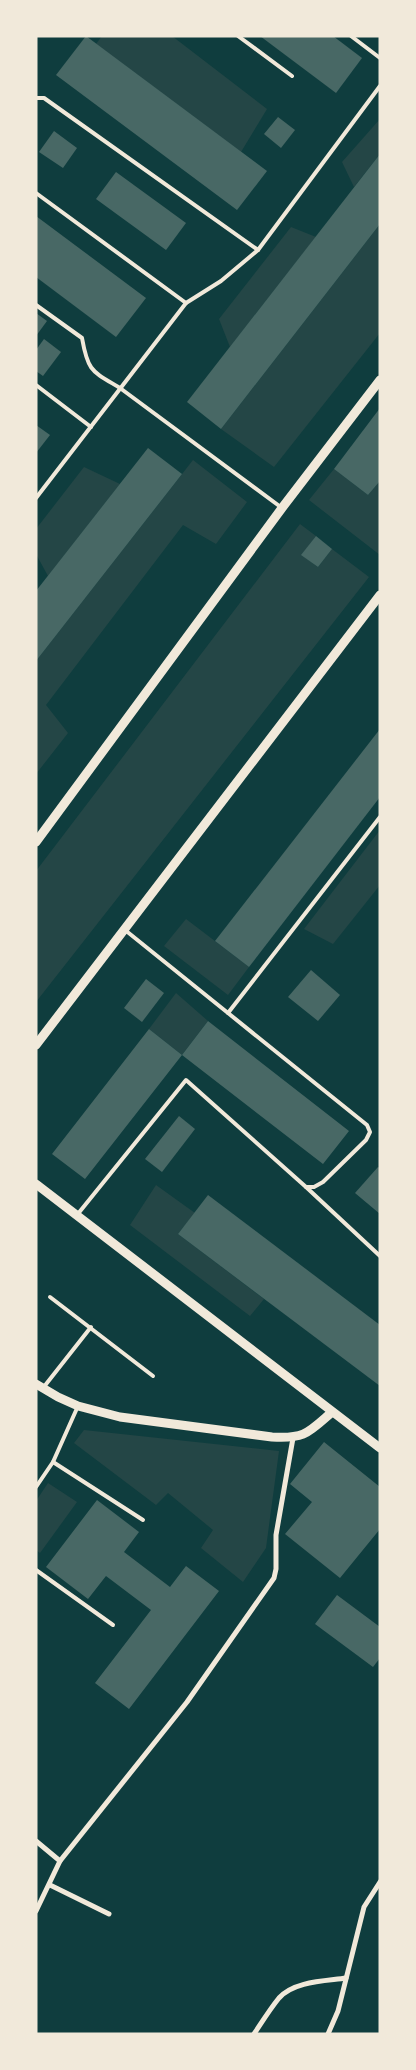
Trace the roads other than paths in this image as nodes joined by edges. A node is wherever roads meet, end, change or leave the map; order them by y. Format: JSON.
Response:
{"nodes":[{"id":1,"x":238,"y":36,"type":"edge"},
{"id":2,"x":351,"y":36,"type":"edge"},
{"id":3,"x":380,"y":58,"type":"edge"},
{"id":4,"x":292,"y":76,"type":"dead end"},
{"id":5,"x":380,"y":86,"type":"edge"},
{"id":6,"x":36,"y":98,"type":"edge"},
{"id":7,"x":36,"y":193,"type":"edge"},
{"id":8,"x":258,"y":250,"type":"junction"},
{"id":9,"x":186,"y":303,"type":"junction"},
{"id":10,"x":36,"y":305,"type":"edge"},
{"id":11,"x":380,"y":380,"type":"edge"},
{"id":12,"x":36,"y":385,"type":"edge"},
{"id":13,"x":120,"y":388,"type":"junction"},
{"id":14,"x":91,"y":426,"type":"junction"},
{"id":15,"x":36,"y":498,"type":"edge"},
{"id":16,"x":282,"y":508,"type":"junction"},
{"id":17,"x":378,"y":602,"type":"edge"},
{"id":18,"x":380,"y":817,"type":"edge"},
{"id":19,"x":36,"y":842,"type":"edge"},
{"id":20,"x":124,"y":929,"type":"junction"},
{"id":21,"x":228,"y":1013,"type":"junction"},
{"id":22,"x":36,"y":1045,"type":"edge"},
{"id":23,"x":36,"y":1184,"type":"edge"},
{"id":24,"x":306,"y":1187,"type":"junction"},
{"id":25,"x":77,"y":1215,"type":"junction"},
{"id":26,"x":380,"y":1256,"type":"edge"},
{"id":27,"x":50,"y":1297,"type":"dead end"},
{"id":28,"x":91,"y":1327,"type":"junction"},
{"id":29,"x":153,"y":1376,"type":"dead end"},
{"id":30,"x":39,"y":1386,"type":"edge"},
{"id":31,"x":78,"y":1406,"type":"junction"},
{"id":32,"x":332,"y":1412,"type":"junction"},
{"id":33,"x":293,"y":1438,"type":"junction"},
{"id":34,"x":380,"y":1448,"type":"edge"},
{"id":35,"x":53,"y":1462,"type":"junction"},
{"id":36,"x":36,"y":1487,"type":"edge"},
{"id":37,"x":143,"y":1520,"type":"dead end"},
{"id":38,"x":36,"y":1570,"type":"edge"},
{"id":39,"x":113,"y":1625,"type":"dead end"},
{"id":40,"x":36,"y":1841,"type":"edge"},
{"id":41,"x":60,"y":1861,"type":"junction"},
{"id":42,"x":380,"y":1882,"type":"edge"},
{"id":43,"x":50,"y":1884,"type":"junction"},
{"id":44,"x":36,"y":1911,"type":"edge"},
{"id":45,"x":109,"y":1914,"type":"dead end"},
{"id":46,"x":346,"y":1978,"type":"junction"},
{"id":47,"x":254,"y":2034,"type":"edge"},
{"id":48,"x":328,"y":2034,"type":"edge"}],
"edges":[{"from":1,"to":4,"type":"lane"},
{"from":2,"to":3,"type":"lane"},
{"from":5,"to":8,"type":"lane"},
{"from":6,"to":8,"type":"lane"},
{"from":7,"to":9,"type":"lane"},
{"from":8,"to":9,"type":"lane"},
{"from":9,"to":13,"type":"lane"},
{"from":10,"to":13,"type":"lane"},
{"from":11,"to":16,"type":"street"},
{"from":12,"to":14,"type":"lane"},
{"from":13,"to":14,"type":"lane"},
{"from":13,"to":16,"type":"lane"},
{"from":14,"to":15,"type":"lane"},
{"from":16,"to":19,"type":"street"},
{"from":17,"to":20,"type":"street"},
{"from":18,"to":21,"type":"lane"},
{"from":20,"to":21,"type":"lane"},
{"from":20,"to":22,"type":"street"},
{"from":21,"to":24,"type":"lane"},
{"from":23,"to":25,"type":"street"},
{"from":24,"to":25,"type":"lane"},
{"from":24,"to":26,"type":"lane"},
{"from":25,"to":32,"type":"street"},
{"from":27,"to":28,"type":"lane"},
{"from":28,"to":29,"type":"lane"},
{"from":28,"to":30,"type":"lane"},
{"from":30,"to":31,"type":"street"},
{"from":31,"to":33,"type":"street"},
{"from":31,"to":35,"type":"lane"},
{"from":32,"to":33,"type":"street"},
{"from":32,"to":34,"type":"street"},
{"from":33,"to":41,"type":"street"},
{"from":35,"to":36,"type":"lane"},
{"from":35,"to":37,"type":"lane"},
{"from":38,"to":39,"type":"lane"},
{"from":40,"to":41,"type":"street"},
{"from":41,"to":43,"type":"street"},
{"from":42,"to":46,"type":"street"},
{"from":43,"to":44,"type":"street"},
{"from":43,"to":45,"type":"street"},
{"from":46,"to":47,"type":"street"},
{"from":46,"to":48,"type":"street"}]}
